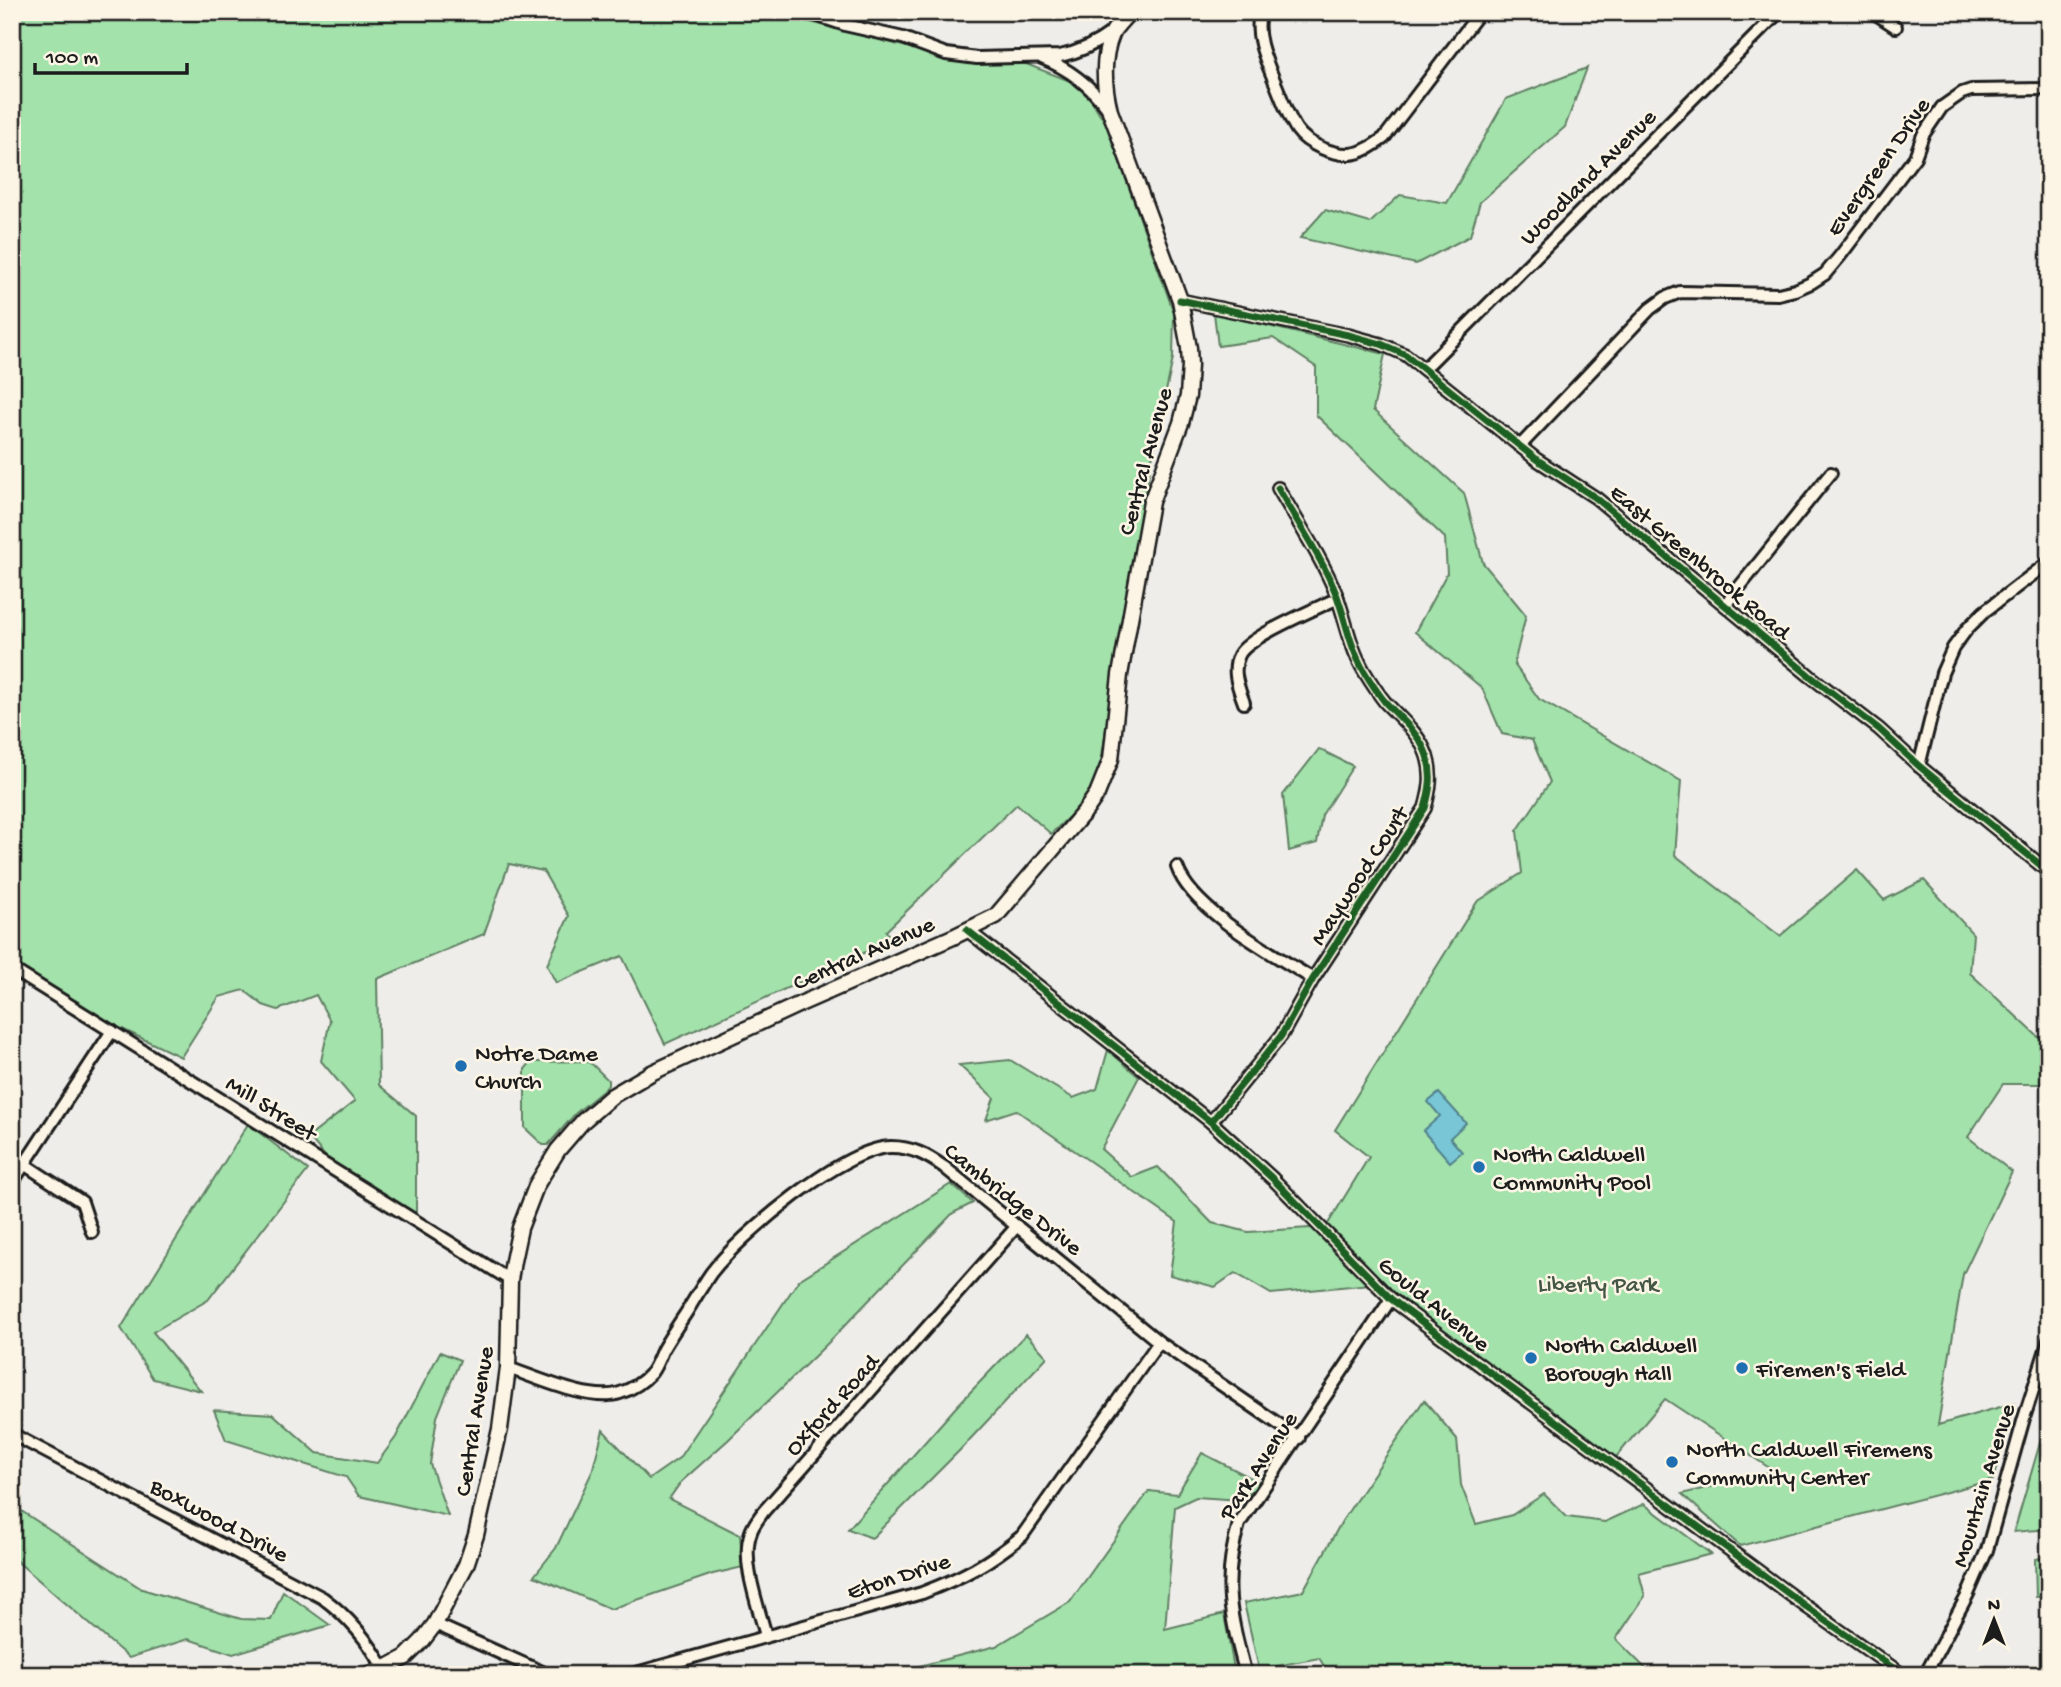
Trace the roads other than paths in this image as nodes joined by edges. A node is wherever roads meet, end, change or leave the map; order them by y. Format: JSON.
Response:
{"nodes":[{"id":1,"x":806,"y":12,"type":"edge"},
{"id":2,"x":1129,"y":12,"type":"edge"},
{"id":3,"x":1261,"y":12,"type":"edge"},
{"id":4,"x":1480,"y":12,"type":"edge"},
{"id":5,"x":1779,"y":12,"type":"edge"},
{"id":6,"x":1873,"y":12,"type":"edge"},
{"id":7,"x":1896,"y":27,"type":"dead end"},
{"id":8,"x":1112,"y":32,"type":"junction"},
{"id":9,"x":1038,"y":57,"type":"junction"},
{"id":10,"x":2049,"y":89,"type":"edge"},
{"id":11,"x":1110,"y":111,"type":"junction"},
{"id":12,"x":1180,"y":300,"type":"junction"},
{"id":13,"x":1424,"y":369,"type":"junction"},
{"id":14,"x":1520,"y":446,"type":"junction"},
{"id":15,"x":1832,"y":473,"type":"dead end"},
{"id":16,"x":1278,"y":488,"type":"dead end"},
{"id":17,"x":2049,"y":562,"type":"edge"},
{"id":18,"x":1338,"y":598,"type":"junction"},
{"id":19,"x":1726,"y":605,"type":"junction"},
{"id":20,"x":1244,"y":703,"type":"dead end"},
{"id":21,"x":1919,"y":766,"type":"junction"},
{"id":22,"x":1177,"y":867,"type":"dead end"},
{"id":23,"x":2049,"y":872,"type":"edge"},
{"id":24,"x":967,"y":930,"type":"junction"},
{"id":25,"x":12,"y":969,"type":"edge"},
{"id":26,"x":1313,"y":979,"type":"junction"},
{"id":27,"x":112,"y":1031,"type":"junction"},
{"id":28,"x":1211,"y":1122,"type":"junction"},
{"id":29,"x":24,"y":1164,"type":"junction"},
{"id":30,"x":12,"y":1183,"type":"edge"},
{"id":31,"x":1017,"y":1226,"type":"junction"},
{"id":32,"x":92,"y":1232,"type":"dead end"},
{"id":33,"x":510,"y":1280,"type":"junction"},
{"id":34,"x":1391,"y":1299,"type":"junction"},
{"id":35,"x":2049,"y":1340,"type":"edge"},
{"id":36,"x":1159,"y":1342,"type":"junction"},
{"id":37,"x":509,"y":1368,"type":"junction"},
{"id":38,"x":12,"y":1434,"type":"edge"},
{"id":39,"x":1299,"y":1438,"type":"junction"},
{"id":40,"x":435,"y":1623,"type":"junction"},
{"id":41,"x":766,"y":1636,"type":"junction"},
{"id":42,"x":384,"y":1670,"type":"junction"},
{"id":43,"x":542,"y":1673,"type":"edge"},
{"id":44,"x":367,"y":1675,"type":"edge"},
{"id":45,"x":629,"y":1675,"type":"edge"},
{"id":46,"x":1246,"y":1675,"type":"edge"},
{"id":47,"x":1903,"y":1675,"type":"edge"},
{"id":48,"x":1925,"y":1675,"type":"edge"}],
"edges":[{"from":1,"to":9,"type":"street"},
{"from":2,"to":8,"type":"main road"},
{"from":3,"to":4,"type":"street"},
{"from":5,"to":13,"type":"street","name":"Woodland Avenue"},
{"from":6,"to":7,"type":"street"},
{"from":8,"to":9,"type":"street"},
{"from":8,"to":11,"type":"main road","name":"Central Avenue"},
{"from":9,"to":11,"type":"street"},
{"from":10,"to":14,"type":"street","name":"Evergreen Drive"},
{"from":11,"to":12,"type":"main road","name":"Central Avenue"},
{"from":12,"to":13,"type":"street","name":"East Greenbrook Road"},
{"from":12,"to":24,"type":"main road","name":"Central Avenue"},
{"from":13,"to":14,"type":"street","name":"East Greenbrook Road"},
{"from":14,"to":19,"type":"street","name":"East Greenbrook Road"},
{"from":15,"to":19,"type":"street"},
{"from":16,"to":18,"type":"street","name":"Maywood Court"},
{"from":17,"to":21,"type":"street"},
{"from":18,"to":20,"type":"street"},
{"from":18,"to":26,"type":"street","name":"Maywood Court"},
{"from":19,"to":21,"type":"street","name":"East Greenbrook Road"},
{"from":21,"to":23,"type":"street","name":"East Greenbrook Road"},
{"from":22,"to":26,"type":"street"},
{"from":24,"to":28,"type":"street","name":"Gould Avenue"},
{"from":24,"to":33,"type":"main road","name":"Central Avenue"},
{"from":25,"to":27,"type":"street","name":"Mill Street"},
{"from":26,"to":28,"type":"street","name":"Maywood Court"},
{"from":27,"to":29,"type":"street"},
{"from":27,"to":33,"type":"street","name":"Mill Street"},
{"from":28,"to":34,"type":"street","name":"Gould Avenue"},
{"from":29,"to":30,"type":"street"},
{"from":29,"to":32,"type":"street"},
{"from":31,"to":36,"type":"street","name":"Cambridge Drive"},
{"from":31,"to":37,"type":"street","name":"Cambridge Drive"},
{"from":31,"to":41,"type":"street","name":"Oxford Road"},
{"from":33,"to":37,"type":"main road","name":"Central Avenue"},
{"from":34,"to":39,"type":"street","name":"Park Avenue"},
{"from":34,"to":47,"type":"street","name":"Gould Avenue"},
{"from":35,"to":48,"type":"street","name":"Mountain Avenue"},
{"from":36,"to":39,"type":"street","name":"Cambridge Drive"},
{"from":36,"to":41,"type":"street","name":"Eton Drive"},
{"from":37,"to":40,"type":"main road","name":"Central Avenue"},
{"from":38,"to":42,"type":"street","name":"Boxwood Drive"},
{"from":39,"to":46,"type":"street","name":"Park Avenue"},
{"from":40,"to":42,"type":"main road","name":"Central Avenue"},
{"from":40,"to":43,"type":"street"},
{"from":41,"to":45,"type":"street","name":"Eton Drive"},
{"from":42,"to":44,"type":"main road","name":"Central Avenue"}]}
